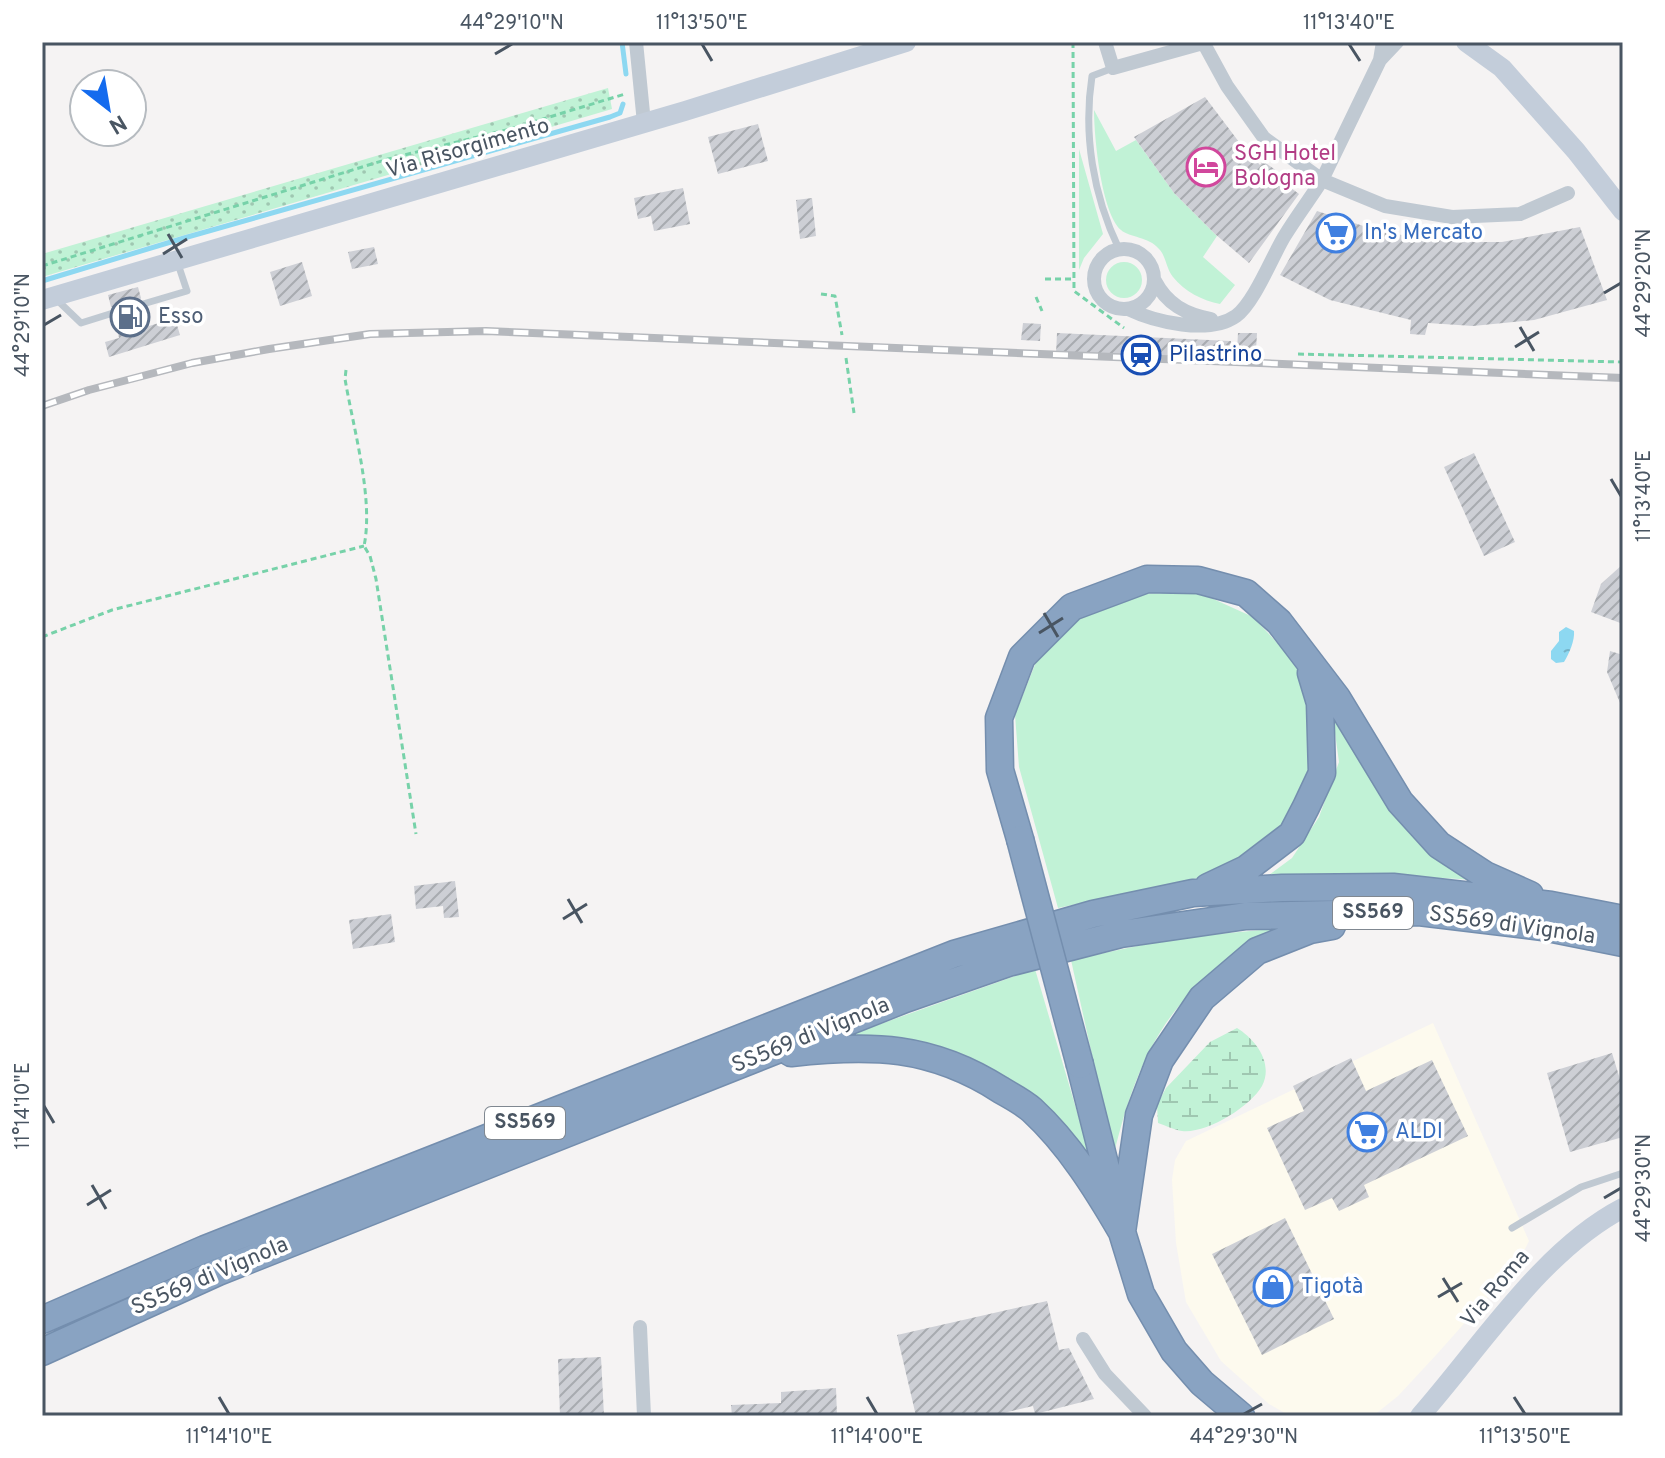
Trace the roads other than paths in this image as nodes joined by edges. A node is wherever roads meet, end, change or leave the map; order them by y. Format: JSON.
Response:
{"nodes":[{"id":1,"x":636,"y":42,"type":"edge"},
{"id":2,"x":906,"y":42,"type":"edge"},
{"id":3,"x":1105,"y":42,"type":"edge"},
{"id":4,"x":1203,"y":42,"type":"edge"},
{"id":5,"x":1383,"y":42,"type":"edge"},
{"id":6,"x":1397,"y":42,"type":"edge"},
{"id":7,"x":1466,"y":42,"type":"edge"},
{"id":8,"x":1497,"y":42,"type":"edge"},
{"id":9,"x":1380,"y":60,"type":"junction"},
{"id":10,"x":1113,"y":68,"type":"junction"},
{"id":11,"x":1502,"y":68,"type":"junction"},
{"id":12,"x":644,"y":123,"type":"junction"},
{"id":13,"x":1322,"y":180,"type":"junction"},
{"id":14,"x":1568,"y":193,"type":"dead end"},
{"id":15,"x":1623,"y":211,"type":"edge"},
{"id":16,"x":1119,"y":249,"type":"junction"},
{"id":17,"x":177,"y":260,"type":"junction"},
{"id":18,"x":1155,"y":281,"type":"junction"},
{"id":19,"x":48,"y":298,"type":"edge"},
{"id":20,"x":143,"y":304,"type":"dead end"},
{"id":21,"x":1128,"y":309,"type":"junction"},
{"id":22,"x":113,"y":313,"type":"dead end"},
{"id":23,"x":1223,"y":322,"type":"junction"},
{"id":24,"x":1307,"y":658,"type":"junction"},
{"id":25,"x":1193,"y":893,"type":"junction"},
{"id":26,"x":1551,"y":905,"type":"junction"},
{"id":27,"x":1419,"y":912,"type":"junction"},
{"id":28,"x":1623,"y":919,"type":"edge"},
{"id":29,"x":1623,"y":943,"type":"edge"},
{"id":30,"x":760,"y":1056,"type":"junction"},
{"id":31,"x":1623,"y":1173,"type":"edge"},
{"id":32,"x":1623,"y":1208,"type":"edge"},
{"id":33,"x":1512,"y":1228,"type":"dead end"},
{"id":34,"x":1122,"y":1232,"type":"junction"},
{"id":35,"x":42,"y":1320,"type":"edge"},
{"id":36,"x":640,"y":1327,"type":"dead end"},
{"id":37,"x":1083,"y":1339,"type":"dead end"},
{"id":38,"x":42,"y":1352,"type":"edge"},
{"id":39,"x":644,"y":1416,"type":"edge"},
{"id":40,"x":1145,"y":1416,"type":"edge"},
{"id":41,"x":1241,"y":1416,"type":"edge"},
{"id":42,"x":1420,"y":1416,"type":"edge"}],
"edges":[{"from":1,"to":12,"type":"street"},
{"from":2,"to":12,"type":"main road","name":"Via Risorgimento"},
{"from":3,"to":10,"type":"street"},
{"from":4,"to":10,"type":"street"},
{"from":4,"to":13,"type":"street"},
{"from":5,"to":9,"type":"street"},
{"from":6,"to":9,"type":"street"},
{"from":7,"to":11,"type":"main road"},
{"from":8,"to":11,"type":"main road"},
{"from":9,"to":13,"type":"street"},
{"from":10,"to":16,"type":"lane"},
{"from":11,"to":15,"type":"main road"},
{"from":12,"to":17,"type":"main road","name":"Via Risorgimento"},
{"from":13,"to":14,"type":"street"},
{"from":13,"to":23,"type":"street"},
{"from":16,"to":18,"type":"street"},
{"from":16,"to":21,"type":"street"},
{"from":17,"to":19,"type":"main road","name":"Via Risorgimento"},
{"from":17,"to":20,"type":"lane"},
{"from":18,"to":21,"type":"street"},
{"from":18,"to":23,"type":"street"},
{"from":19,"to":22,"type":"lane"},
{"from":21,"to":23,"type":"street"},
{"from":24,"to":25,"type":"highway"},
{"from":24,"to":26,"type":"highway"},
{"from":24,"to":34,"type":"highway","bridge":true},
{"from":25,"to":26,"type":"highway","name":"SS569 di Vignola","number":"SS569"},
{"from":25,"to":35,"type":"highway","name":"SS569 di Vignola","number":"SS569"},
{"from":26,"to":28,"type":"highway","name":"SS569 di Vignola","number":"SS569"},
{"from":27,"to":29,"type":"highway","name":"SS569 di Vignola","number":"SS569"},
{"from":27,"to":30,"type":"highway","name":"SS569 di Vignola","number":"SS569"},
{"from":27,"to":34,"type":"highway"},
{"from":30,"to":34,"type":"highway"},
{"from":30,"to":38,"type":"highway","name":"SS569 di Vignola","number":"SS569"},
{"from":31,"to":33,"type":"lane"},
{"from":32,"to":42,"type":"main road","name":"Via Roma"},
{"from":34,"to":41,"type":"highway"},
{"from":36,"to":39,"type":"street"},
{"from":37,"to":40,"type":"street"}]}
